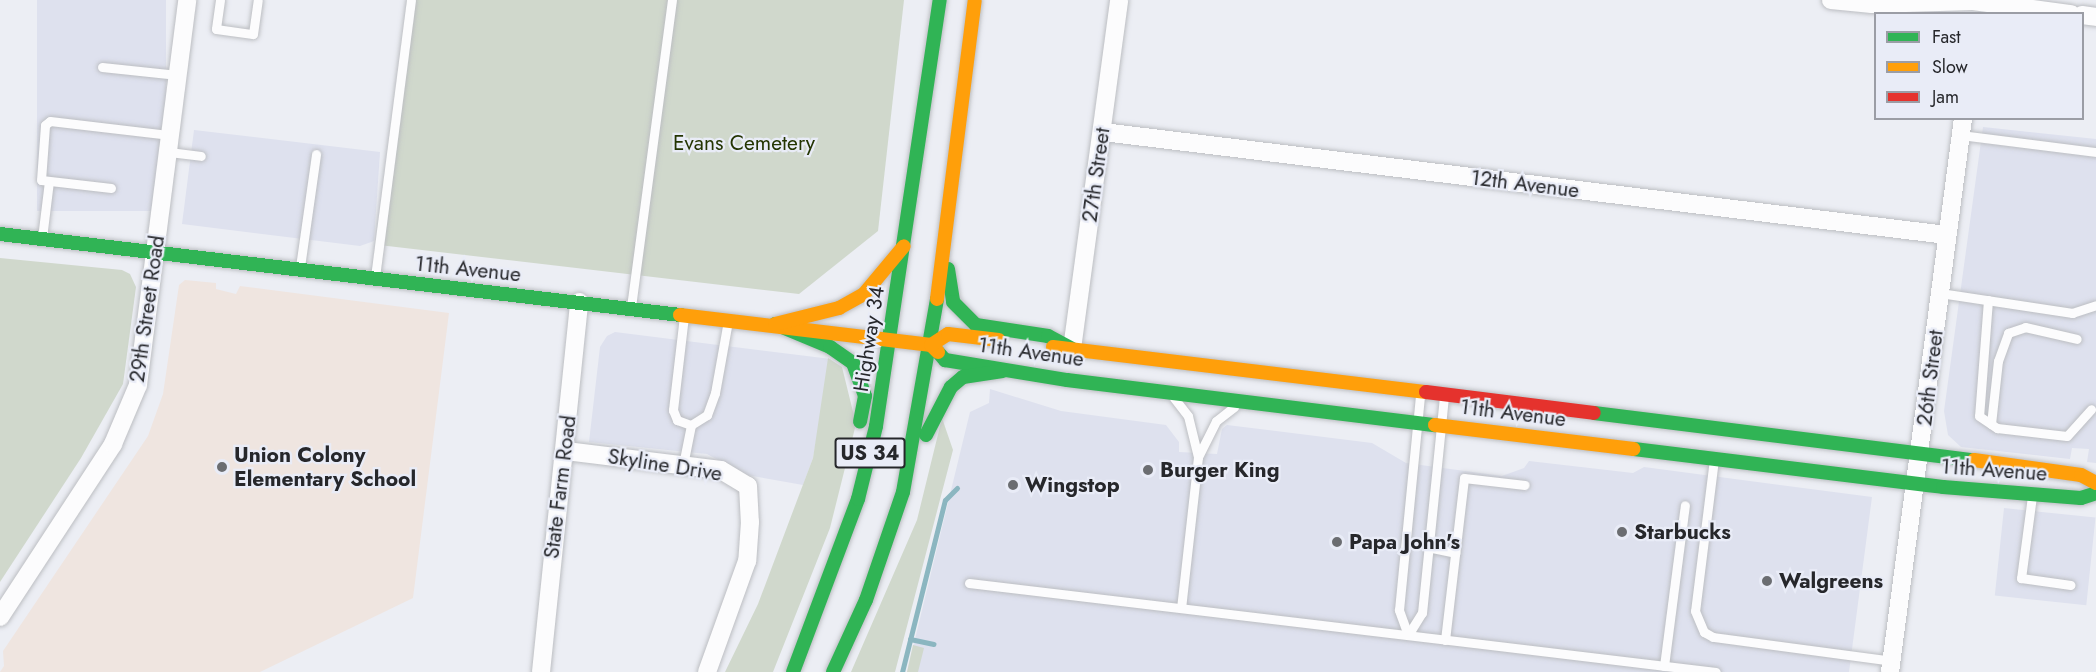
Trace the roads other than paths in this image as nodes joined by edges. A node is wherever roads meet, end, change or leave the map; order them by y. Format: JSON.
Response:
{"nodes":[{"id":1,"x":187,"y":0,"type":"edge"},
{"id":2,"x":220,"y":0,"type":"edge"},
{"id":3,"x":258,"y":0,"type":"edge"},
{"id":4,"x":411,"y":0,"type":"edge"},
{"id":5,"x":672,"y":0,"type":"edge"},
{"id":6,"x":940,"y":0,"type":"edge"},
{"id":7,"x":975,"y":0,"type":"edge"},
{"id":8,"x":1119,"y":0,"type":"edge"},
{"id":9,"x":1831,"y":0,"type":"edge"},
{"id":10,"x":1973,"y":5,"type":"edge"},
{"id":11,"x":2049,"y":12,"type":"edge"},
{"id":12,"x":102,"y":67,"type":"dead end"},
{"id":13,"x":178,"y":75,"type":"junction"},
{"id":14,"x":1962,"y":127,"type":"edge"},
{"id":15,"x":1103,"y":132,"type":"junction"},
{"id":16,"x":169,"y":143,"type":"junction"},
{"id":17,"x":2096,"y":152,"type":"edge"},
{"id":18,"x":316,"y":154,"type":"dead end"},
{"id":19,"x":201,"y":156,"type":"dead end"},
{"id":20,"x":49,"y":181,"type":"junction"},
{"id":21,"x":111,"y":188,"type":"dead end"},
{"id":22,"x":946,"y":232,"type":"junction"},
{"id":23,"x":0,"y":234,"type":"edge"},
{"id":24,"x":1947,"y":235,"type":"junction"},
{"id":25,"x":42,"y":238,"type":"junction"},
{"id":26,"x":905,"y":245,"type":"junction"},
{"id":27,"x":156,"y":252,"type":"junction"},
{"id":28,"x":299,"y":271,"type":"junction"},
{"id":29,"x":374,"y":280,"type":"junction"},
{"id":30,"x":1940,"y":293,"type":"junction"},
{"id":31,"x":1989,"y":300,"type":"junction"},
{"id":32,"x":579,"y":302,"type":"junction"},
{"id":33,"x":2096,"y":305,"type":"edge"},
{"id":34,"x":631,"y":308,"type":"junction"},
{"id":35,"x":684,"y":313,"type":"junction"},
{"id":36,"x":728,"y":319,"type":"junction"},
{"id":37,"x":775,"y":324,"type":"junction"},
{"id":38,"x":2077,"y":339,"type":"dead end"},
{"id":39,"x":891,"y":340,"type":"junction"},
{"id":40,"x":931,"y":345,"type":"junction"},
{"id":41,"x":1072,"y":349,"type":"junction"},
{"id":42,"x":1003,"y":371,"type":"junction"},
{"id":43,"x":1151,"y":388,"type":"junction"},
{"id":44,"x":1420,"y":392,"type":"junction"},
{"id":45,"x":1444,"y":395,"type":"junction"},
{"id":46,"x":1248,"y":402,"type":"junction"},
{"id":47,"x":2091,"y":409,"type":"dead end"},
{"id":48,"x":1417,"y":422,"type":"junction"},
{"id":49,"x":692,"y":424,"type":"junction"},
{"id":50,"x":1991,"y":424,"type":"junction"},
{"id":51,"x":1440,"y":425,"type":"junction"},
{"id":52,"x":566,"y":451,"type":"junction"},
{"id":53,"x":1922,"y":453,"type":"junction"},
{"id":54,"x":1198,"y":457,"type":"junction"},
{"id":55,"x":1714,"y":459,"type":"junction"},
{"id":56,"x":683,"y":465,"type":"junction"},
{"id":57,"x":2096,"y":483,"type":"edge"},
{"id":58,"x":1916,"y":484,"type":"junction"},
{"id":59,"x":1525,"y":485,"type":"dead end"},
{"id":60,"x":903,"y":492,"type":"junction"},
{"id":61,"x":2033,"y":493,"type":"junction"},
{"id":62,"x":2096,"y":493,"type":"edge"},
{"id":63,"x":1684,"y":505,"type":"dead end"},
{"id":64,"x":1427,"y":547,"type":"junction"},
{"id":65,"x":1455,"y":553,"type":"junction"},
{"id":66,"x":837,"y":562,"type":"junction"},
{"id":67,"x":969,"y":583,"type":"dead end"},
{"id":68,"x":2071,"y":585,"type":"dead end"},
{"id":69,"x":1181,"y":608,"type":"junction"},
{"id":70,"x":0,"y":617,"type":"edge"},
{"id":71,"x":1408,"y":635,"type":"junction"},
{"id":72,"x":1445,"y":640,"type":"junction"},
{"id":73,"x":1664,"y":666,"type":"junction"},
{"id":74,"x":1891,"y":666,"type":"edge"},
{"id":75,"x":541,"y":672,"type":"edge"},
{"id":76,"x":707,"y":672,"type":"edge"},
{"id":77,"x":792,"y":672,"type":"edge"},
{"id":78,"x":833,"y":672,"type":"edge"},
{"id":79,"x":1716,"y":672,"type":"edge"}],
"edges":[{"from":1,"to":13,"type":"street","name":"29th Street Road"},
{"from":2,"to":3,"type":"lane"},
{"from":4,"to":29,"type":"lane"},
{"from":5,"to":34,"type":"lane"},
{"from":6,"to":26,"type":"main road","name":"Highway 34","number":"US 34"},
{"from":7,"to":22,"type":"main road","number":"US 34"},
{"from":8,"to":15,"type":"street","name":"27th Street"},
{"from":9,"to":10,"type":"street"},
{"from":10,"to":11,"type":"street"},
{"from":12,"to":13,"type":"lane"},
{"from":13,"to":16,"type":"street","name":"29th Street Road"},
{"from":14,"to":17,"type":"lane"},
{"from":14,"to":24,"type":"street","name":"26th Street"},
{"from":15,"to":24,"type":"street","name":"12th Avenue"},
{"from":15,"to":41,"type":"street","name":"27th Street"},
{"from":16,"to":19,"type":"lane"},
{"from":16,"to":20,"type":"lane"},
{"from":16,"to":27,"type":"street","name":"29th Street Road"},
{"from":18,"to":28,"type":"lane"},
{"from":20,"to":21,"type":"lane"},
{"from":20,"to":25,"type":"lane"},
{"from":22,"to":40,"type":"main road","number":"US 34"},
{"from":22,"to":41,"type":"main road"},
{"from":23,"to":25,"type":"main road","name":"11th Avenue"},
{"from":24,"to":30,"type":"street","name":"26th Street"},
{"from":25,"to":27,"type":"main road","name":"11th Avenue"},
{"from":26,"to":37,"type":"main road"},
{"from":26,"to":39,"type":"main road","name":"Highway 34","number":"US 34"},
{"from":27,"to":28,"type":"main road","name":"11th Avenue"},
{"from":27,"to":70,"type":"street","name":"29th Street Road"},
{"from":28,"to":29,"type":"main road","name":"11th Avenue"},
{"from":29,"to":32,"type":"main road","name":"11th Avenue"},
{"from":30,"to":31,"type":"lane"},
{"from":30,"to":53,"type":"street","name":"26th Street"},
{"from":31,"to":33,"type":"lane"},
{"from":31,"to":50,"type":"lane"},
{"from":32,"to":34,"type":"main road","name":"11th Avenue"},
{"from":32,"to":52,"type":"street","name":"State Farm Road"},
{"from":34,"to":35,"type":"main road","name":"11th Avenue"},
{"from":35,"to":36,"type":"main road","name":"11th Avenue"},
{"from":35,"to":49,"type":"lane"},
{"from":36,"to":37,"type":"main road","name":"11th Avenue"},
{"from":36,"to":49,"type":"lane"},
{"from":37,"to":39,"type":"main road","name":"11th Avenue"},
{"from":37,"to":66,"type":"main road"},
{"from":38,"to":50,"type":"lane"},
{"from":39,"to":40,"type":"main road","name":"11th Avenue"},
{"from":39,"to":66,"type":"main road","name":"Highway 34","number":"US 34"},
{"from":40,"to":41,"type":"main road","name":"11th Avenue"},
{"from":40,"to":42,"type":"main road","name":"11th Avenue"},
{"from":40,"to":60,"type":"main road","number":"US 34"},
{"from":41,"to":44,"type":"main road","name":"11th Avenue"},
{"from":42,"to":43,"type":"main road","name":"11th Avenue"},
{"from":42,"to":60,"type":"main road"},
{"from":43,"to":46,"type":"main road","name":"11th Avenue"},
{"from":43,"to":54,"type":"lane"},
{"from":44,"to":45,"type":"main road","name":"11th Avenue"},
{"from":44,"to":48,"type":"lane"},
{"from":45,"to":51,"type":"lane"},
{"from":45,"to":53,"type":"main road","name":"11th Avenue"},
{"from":46,"to":48,"type":"main road","name":"11th Avenue"},
{"from":46,"to":54,"type":"lane"},
{"from":47,"to":50,"type":"lane"},
{"from":48,"to":51,"type":"main road","name":"11th Avenue"},
{"from":48,"to":71,"type":"lane"},
{"from":49,"to":56,"type":"lane"},
{"from":51,"to":55,"type":"main road","name":"11th Avenue"},
{"from":51,"to":64,"type":"lane"},
{"from":52,"to":56,"type":"street","name":"Skyline Drive"},
{"from":52,"to":75,"type":"street","name":"State Farm Road"},
{"from":53,"to":57,"type":"main road","name":"11th Avenue"},
{"from":53,"to":58,"type":"street","name":"26th Street"},
{"from":54,"to":69,"type":"lane"},
{"from":55,"to":58,"type":"main road","name":"11th Avenue"},
{"from":55,"to":74,"type":"lane"},
{"from":56,"to":76,"type":"street","name":"Skyline Drive"},
{"from":58,"to":61,"type":"main road","name":"11th Avenue"},
{"from":58,"to":74,"type":"street","name":"26th Street"},
{"from":59,"to":65,"type":"lane"},
{"from":60,"to":78,"type":"main road","number":"US 34"},
{"from":61,"to":62,"type":"main road","name":"11th Avenue"},
{"from":61,"to":68,"type":"lane"},
{"from":63,"to":73,"type":"lane"},
{"from":64,"to":65,"type":"lane"},
{"from":64,"to":71,"type":"lane"},
{"from":65,"to":72,"type":"lane"},
{"from":66,"to":77,"type":"main road","name":"Highway 34","number":"US 34"},
{"from":67,"to":69,"type":"lane"},
{"from":69,"to":71,"type":"lane"},
{"from":71,"to":72,"type":"lane"},
{"from":72,"to":73,"type":"lane"},
{"from":73,"to":79,"type":"lane"}]}
